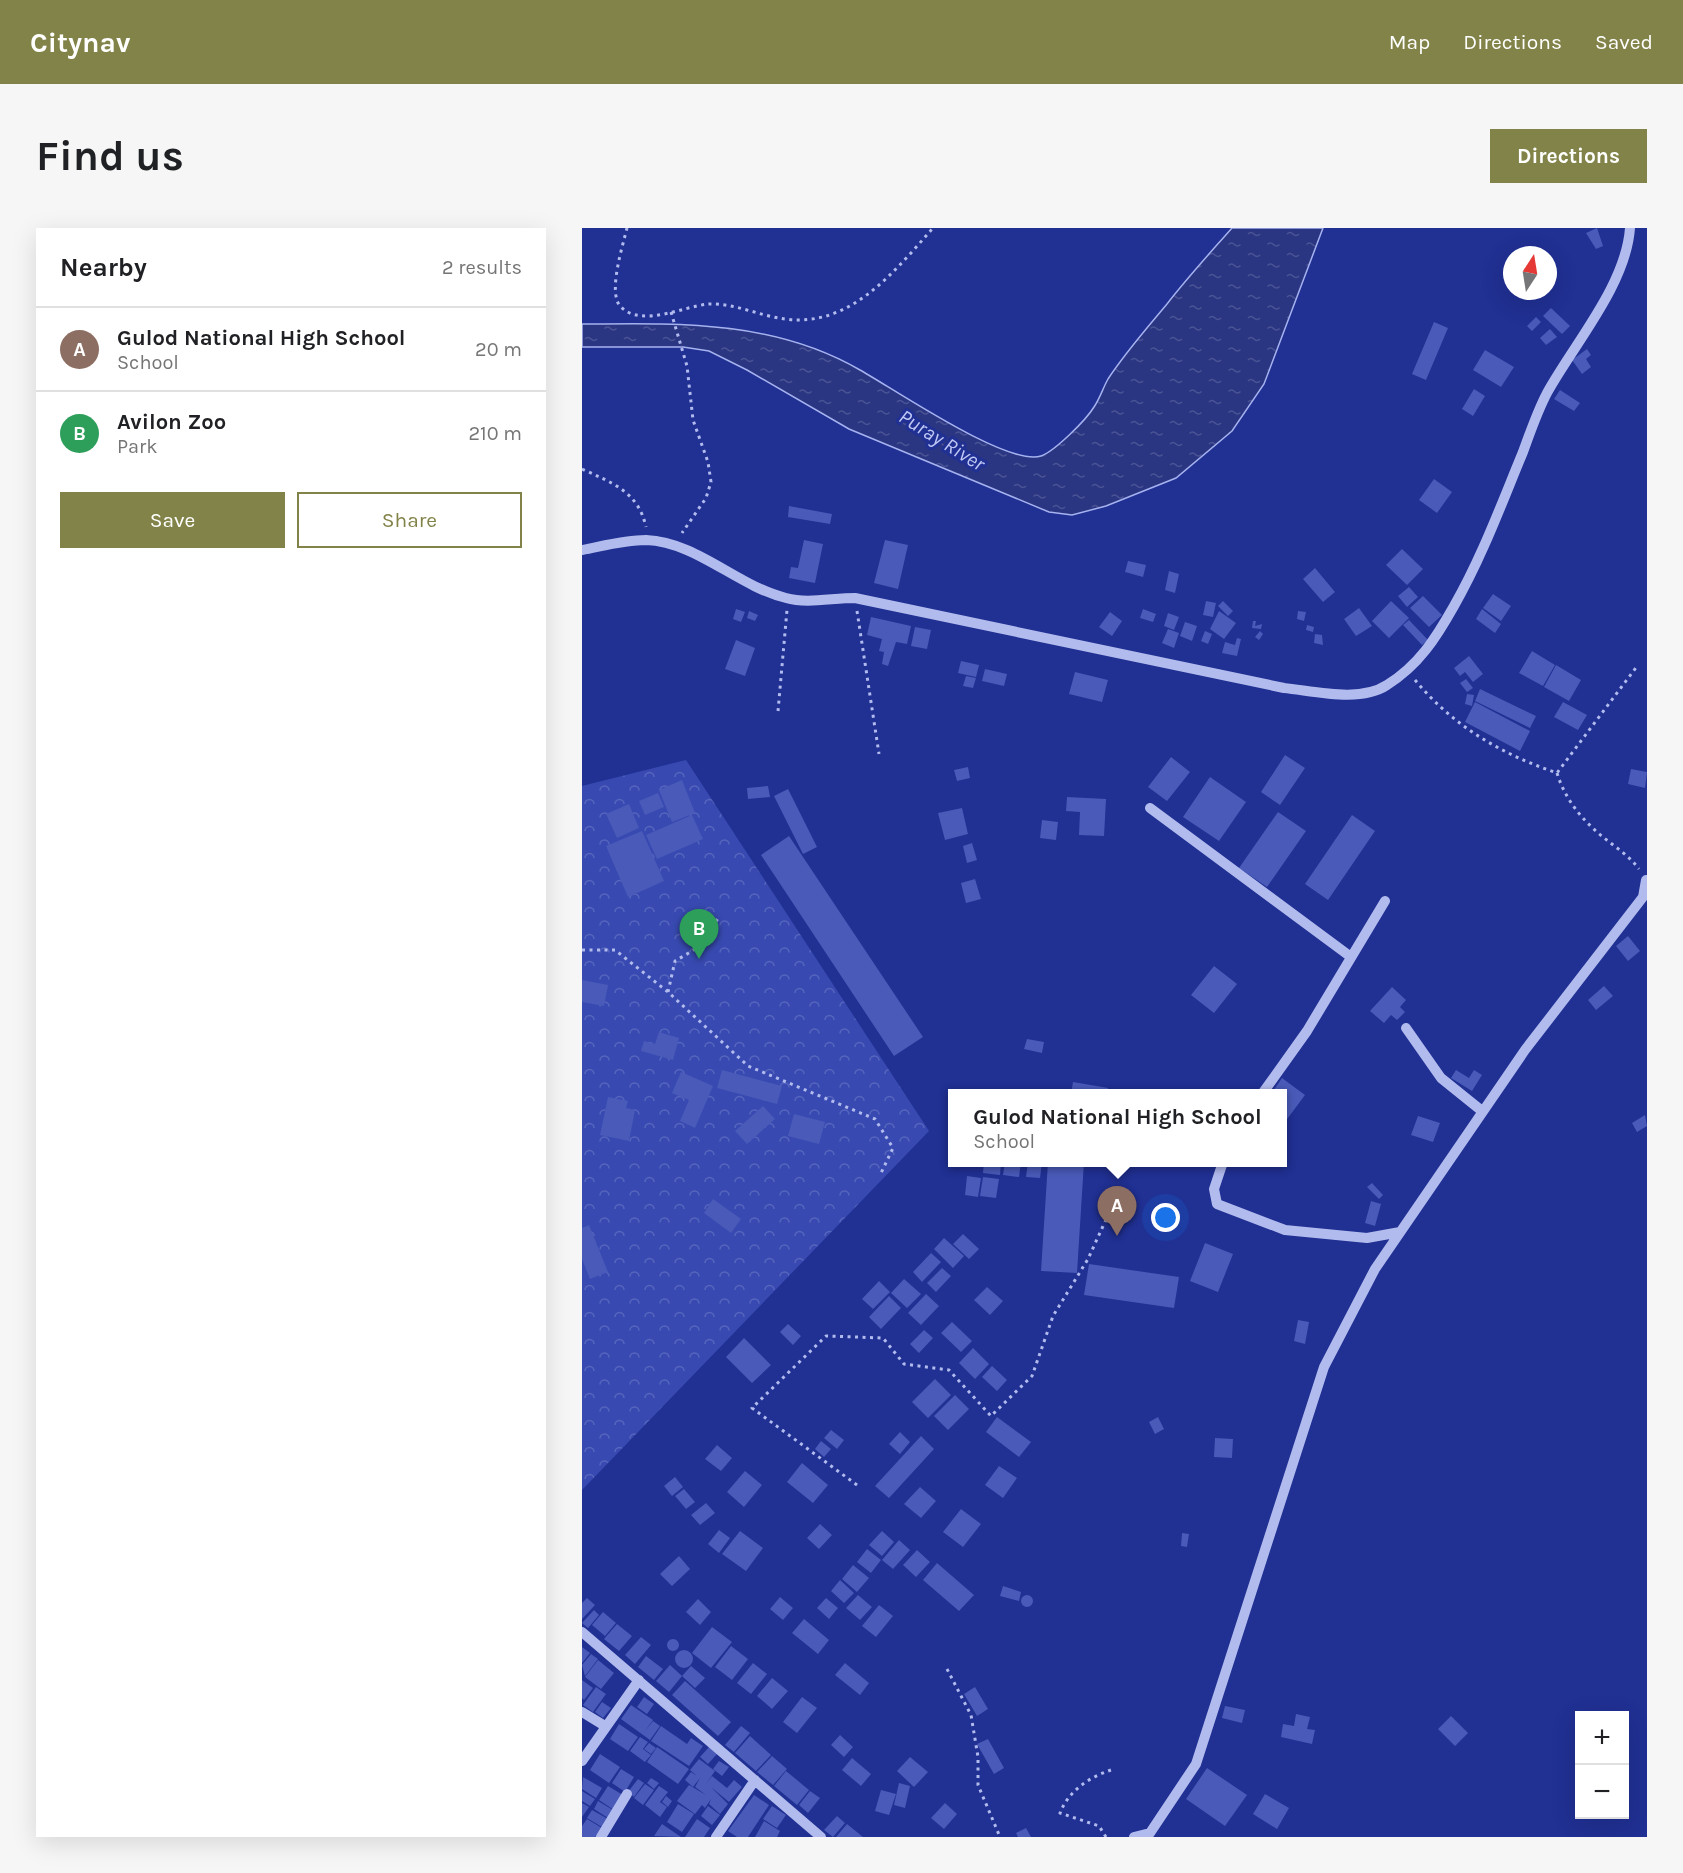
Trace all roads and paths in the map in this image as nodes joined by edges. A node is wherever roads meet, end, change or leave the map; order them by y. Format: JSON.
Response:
{"nodes":[{"id":1,"x":627,"y":228,"type":"edge"},
{"id":2,"x":933,"y":228,"type":"edge"},
{"id":3,"x":1630,"y":228,"type":"edge"},
{"id":4,"x":671,"y":312,"type":"junction"},
{"id":5,"x":582,"y":469,"type":"edge"},
{"id":6,"x":647,"y":540,"type":"junction"},
{"id":7,"x":673,"y":545,"type":"junction"},
{"id":8,"x":582,"y":550,"type":"edge"},
{"id":9,"x":855,"y":598,"type":"junction"},
{"id":10,"x":788,"y":599,"type":"junction"},
{"id":11,"x":1638,"y":665,"type":"dead end"},
{"id":12,"x":1407,"y":670,"type":"junction"},
{"id":13,"x":778,"y":711,"type":"dead end"},
{"id":14,"x":879,"y":754,"type":"dead end"},
{"id":15,"x":1557,"y":773,"type":"junction"},
{"id":16,"x":1150,"y":808,"type":"dead end"},
{"id":17,"x":1646,"y":880,"type":"edge"},
{"id":18,"x":1385,"y":901,"type":"dead end"},
{"id":19,"x":719,"y":917,"type":"dead end"},
{"id":20,"x":582,"y":950,"type":"edge"},
{"id":21,"x":1351,"y":957,"type":"junction"},
{"id":22,"x":668,"y":993,"type":"junction"},
{"id":23,"x":1407,"y":1028,"type":"dead end"},
{"id":24,"x":1266,"y":1089,"type":"edge"},
{"id":25,"x":1482,"y":1111,"type":"junction"},
{"id":26,"x":1221,"y":1167,"type":"edge"},
{"id":27,"x":881,"y":1173,"type":"dead end"},
{"id":28,"x":1114,"y":1202,"type":"dead end"},
{"id":29,"x":1400,"y":1232,"type":"junction"},
{"id":30,"x":857,"y":1485,"type":"dead end"},
{"id":31,"x":582,"y":1632,"type":"edge"},
{"id":32,"x":947,"y":1669,"type":"dead end"},
{"id":33,"x":639,"y":1680,"type":"junction"},
{"id":34,"x":582,"y":1712,"type":"edge"},
{"id":35,"x":605,"y":1726,"type":"junction"},
{"id":36,"x":582,"y":1761,"type":"edge"},
{"id":37,"x":1111,"y":1770,"type":"dead end"},
{"id":38,"x":755,"y":1779,"type":"junction"},
{"id":39,"x":627,"y":1794,"type":"dead end"},
{"id":40,"x":601,"y":1837,"type":"edge"},
{"id":41,"x":716,"y":1837,"type":"edge"},
{"id":42,"x":821,"y":1837,"type":"edge"},
{"id":43,"x":1000,"y":1837,"type":"edge"},
{"id":44,"x":1106,"y":1837,"type":"edge"},
{"id":45,"x":1134,"y":1837,"type":"edge"}],
"edges":[{"from":1,"to":4,"type":"path"},
{"from":2,"to":4,"type":"path"},
{"from":3,"to":12,"type":"street"},
{"from":4,"to":7,"type":"path"},
{"from":5,"to":6,"type":"path"},
{"from":6,"to":7,"type":"street"},
{"from":6,"to":8,"type":"street"},
{"from":7,"to":10,"type":"street"},
{"from":9,"to":10,"type":"street"},
{"from":9,"to":12,"type":"street"},
{"from":9,"to":14,"type":"path"},
{"from":10,"to":13,"type":"path"},
{"from":11,"to":15,"type":"path"},
{"from":12,"to":15,"type":"path"},
{"from":15,"to":17,"type":"path"},
{"from":16,"to":21,"type":"street"},
{"from":17,"to":25,"type":"street"},
{"from":18,"to":21,"type":"street"},
{"from":19,"to":22,"type":"path"},
{"from":20,"to":22,"type":"path"},
{"from":21,"to":24,"type":"street"},
{"from":22,"to":27,"type":"path"},
{"from":23,"to":25,"type":"street"},
{"from":25,"to":29,"type":"street"},
{"from":26,"to":29,"type":"street"},
{"from":28,"to":30,"type":"path"},
{"from":29,"to":45,"type":"street"},
{"from":31,"to":33,"type":"street"},
{"from":32,"to":43,"type":"path"},
{"from":33,"to":35,"type":"street"},
{"from":33,"to":38,"type":"street"},
{"from":34,"to":35,"type":"street"},
{"from":35,"to":36,"type":"street"},
{"from":37,"to":44,"type":"path"},
{"from":38,"to":41,"type":"street"},
{"from":38,"to":42,"type":"street"},
{"from":39,"to":40,"type":"street"}]}
